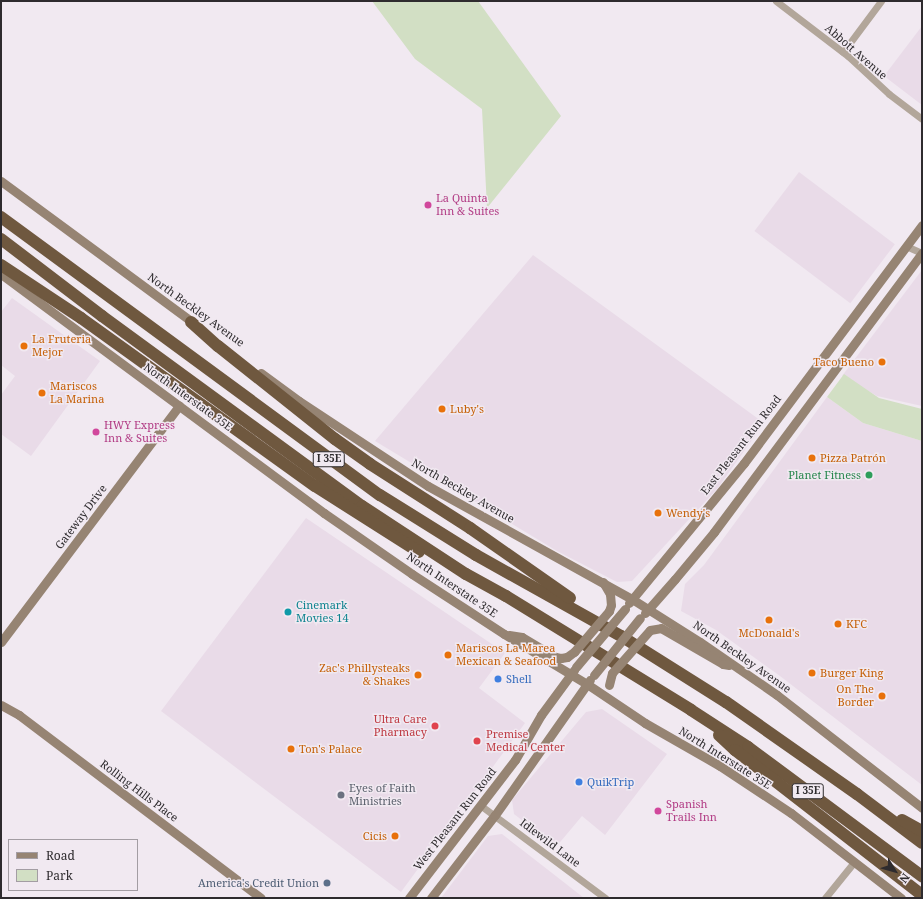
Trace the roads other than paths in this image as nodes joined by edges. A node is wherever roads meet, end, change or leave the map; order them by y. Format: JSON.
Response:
{"nodes":[{"id":1,"x":776,"y":1,"type":"edge"},
{"id":2,"x":881,"y":1,"type":"edge"},
{"id":3,"x":843,"y":52,"type":"junction"},
{"id":4,"x":922,"y":119,"type":"edge"},
{"id":5,"x":1,"y":181,"type":"edge"},
{"id":6,"x":1,"y":217,"type":"edge"},
{"id":7,"x":922,"y":224,"type":"edge"},
{"id":8,"x":1,"y":239,"type":"edge"},
{"id":9,"x":906,"y":246,"type":"junction"},
{"id":10,"x":922,"y":253,"type":"edge"},
{"id":11,"x":1,"y":265,"type":"edge"},
{"id":12,"x":1,"y":274,"type":"edge"},
{"id":13,"x":191,"y":322,"type":"junction"},
{"id":14,"x":830,"y":349,"type":"junction"},
{"id":15,"x":844,"y":358,"type":"junction"},
{"id":16,"x":800,"y":388,"type":"junction"},
{"id":17,"x":814,"y":398,"type":"junction"},
{"id":18,"x":179,"y":406,"type":"junction"},
{"id":19,"x":753,"y":451,"type":"junction"},
{"id":20,"x":767,"y":461,"type":"junction"},
{"id":21,"x":466,"y":574,"type":"junction"},
{"id":22,"x":603,"y":582,"type":"junction"},
{"id":23,"x":632,"y":599,"type":"junction"},
{"id":24,"x":648,"y":609,"type":"junction"},
{"id":25,"x":504,"y":634,"type":"junction"},
{"id":26,"x":1,"y":642,"type":"edge"},
{"id":27,"x":738,"y":667,"type":"junction"},
{"id":28,"x":573,"y":670,"type":"junction"},
{"id":29,"x":677,"y":671,"type":"junction"},
{"id":30,"x":587,"y":684,"type":"junction"},
{"id":31,"x":1,"y":705,"type":"edge"},
{"id":32,"x":691,"y":710,"type":"junction"},
{"id":33,"x":634,"y":716,"type":"junction"},
{"id":34,"x":857,"y":794,"type":"junction"},
{"id":35,"x":480,"y":805,"type":"junction"},
{"id":36,"x":922,"y":808,"type":"edge"},
{"id":37,"x":495,"y":815,"type":"junction"},
{"id":38,"x":922,"y":831,"type":"edge"},
{"id":39,"x":922,"y":843,"type":"edge"},
{"id":40,"x":854,"y":862,"type":"junction"},
{"id":41,"x":922,"y":876,"type":"edge"},
{"id":42,"x":922,"y":895,"type":"edge"},
{"id":43,"x":261,"y":898,"type":"edge"},
{"id":44,"x":409,"y":898,"type":"edge"},
{"id":45,"x":431,"y":898,"type":"edge"},
{"id":46,"x":605,"y":898,"type":"edge"},
{"id":47,"x":825,"y":898,"type":"edge"},
{"id":48,"x":901,"y":898,"type":"edge"}],
"edges":[{"from":1,"to":3,"type":"street","name":"Abbott Avenue"},
{"from":2,"to":3,"type":"street"},
{"from":3,"to":4,"type":"street","name":"Abbott Avenue"},
{"from":5,"to":13,"type":"main road","name":"North Beckley Avenue"},
{"from":6,"to":29,"type":"highway","number":"I 35E"},
{"from":7,"to":9,"type":"main road","name":"East Pleasant Run Road"},
{"from":8,"to":21,"type":"highway","number":"I 35E"},
{"from":9,"to":10,"type":"street"},
{"from":9,"to":14,"type":"main road","name":"East Pleasant Run Road"},
{"from":10,"to":15,"type":"main road"},
{"from":11,"to":21,"type":"highway"},
{"from":12,"to":18,"type":"main road","name":"North Interstate 35E"},
{"from":13,"to":22,"type":"main road","name":"North Beckley Avenue"},
{"from":13,"to":29,"type":"highway"},
{"from":14,"to":15,"type":"main road"},
{"from":14,"to":16,"type":"main road","name":"East Pleasant Run Road"},
{"from":15,"to":17,"type":"main road"},
{"from":16,"to":17,"type":"main road"},
{"from":16,"to":19,"type":"main road","name":"East Pleasant Run Road"},
{"from":17,"to":20,"type":"main road"},
{"from":18,"to":25,"type":"main road","name":"North Interstate 35E"},
{"from":18,"to":26,"type":"main road","name":"Gateway Drive"},
{"from":19,"to":20,"type":"main road"},
{"from":19,"to":23,"type":"main road","name":"East Pleasant Run Road"},
{"from":20,"to":24,"type":"main road"},
{"from":21,"to":32,"type":"highway","number":"I 35E"},
{"from":22,"to":23,"type":"main road","name":"North Beckley Avenue"},
{"from":22,"to":25,"type":"main road","bridge":true},
{"from":23,"to":24,"type":"main road","name":"North Beckley Avenue"},
{"from":23,"to":28,"type":"main road","name":"East Pleasant Run Road","bridge":true},
{"from":24,"to":27,"type":"main road","name":"North Beckley Avenue"},
{"from":24,"to":30,"type":"main road","bridge":true},
{"from":25,"to":28,"type":"main road","name":"North Interstate 35E"},
{"from":27,"to":33,"type":"main road","bridge":true},
{"from":27,"to":36,"type":"main road","name":"North Beckley Avenue"},
{"from":28,"to":30,"type":"main road","name":"North Interstate 35E"},
{"from":28,"to":35,"type":"main road","name":"West Pleasant Run Road"},
{"from":29,"to":34,"type":"highway","number":"I 35E"},
{"from":30,"to":33,"type":"main road","name":"North Interstate 35E"},
{"from":30,"to":37,"type":"main road"},
{"from":31,"to":43,"type":"main road","name":"Rolling Hills Place"},
{"from":32,"to":41,"type":"highway","number":"I 35E"},
{"from":32,"to":42,"type":"highway"},
{"from":33,"to":40,"type":"main road","name":"North Interstate 35E"},
{"from":34,"to":38,"type":"highway"},
{"from":34,"to":39,"type":"highway","number":"I 35E"},
{"from":35,"to":37,"type":"street","name":"Idlewild Lane"},
{"from":35,"to":44,"type":"main road","name":"West Pleasant Run Road"},
{"from":37,"to":45,"type":"main road"},
{"from":37,"to":46,"type":"street","name":"Idlewild Lane"},
{"from":40,"to":47,"type":"street"},
{"from":40,"to":48,"type":"main road","name":"North Interstate 35E"}]}
